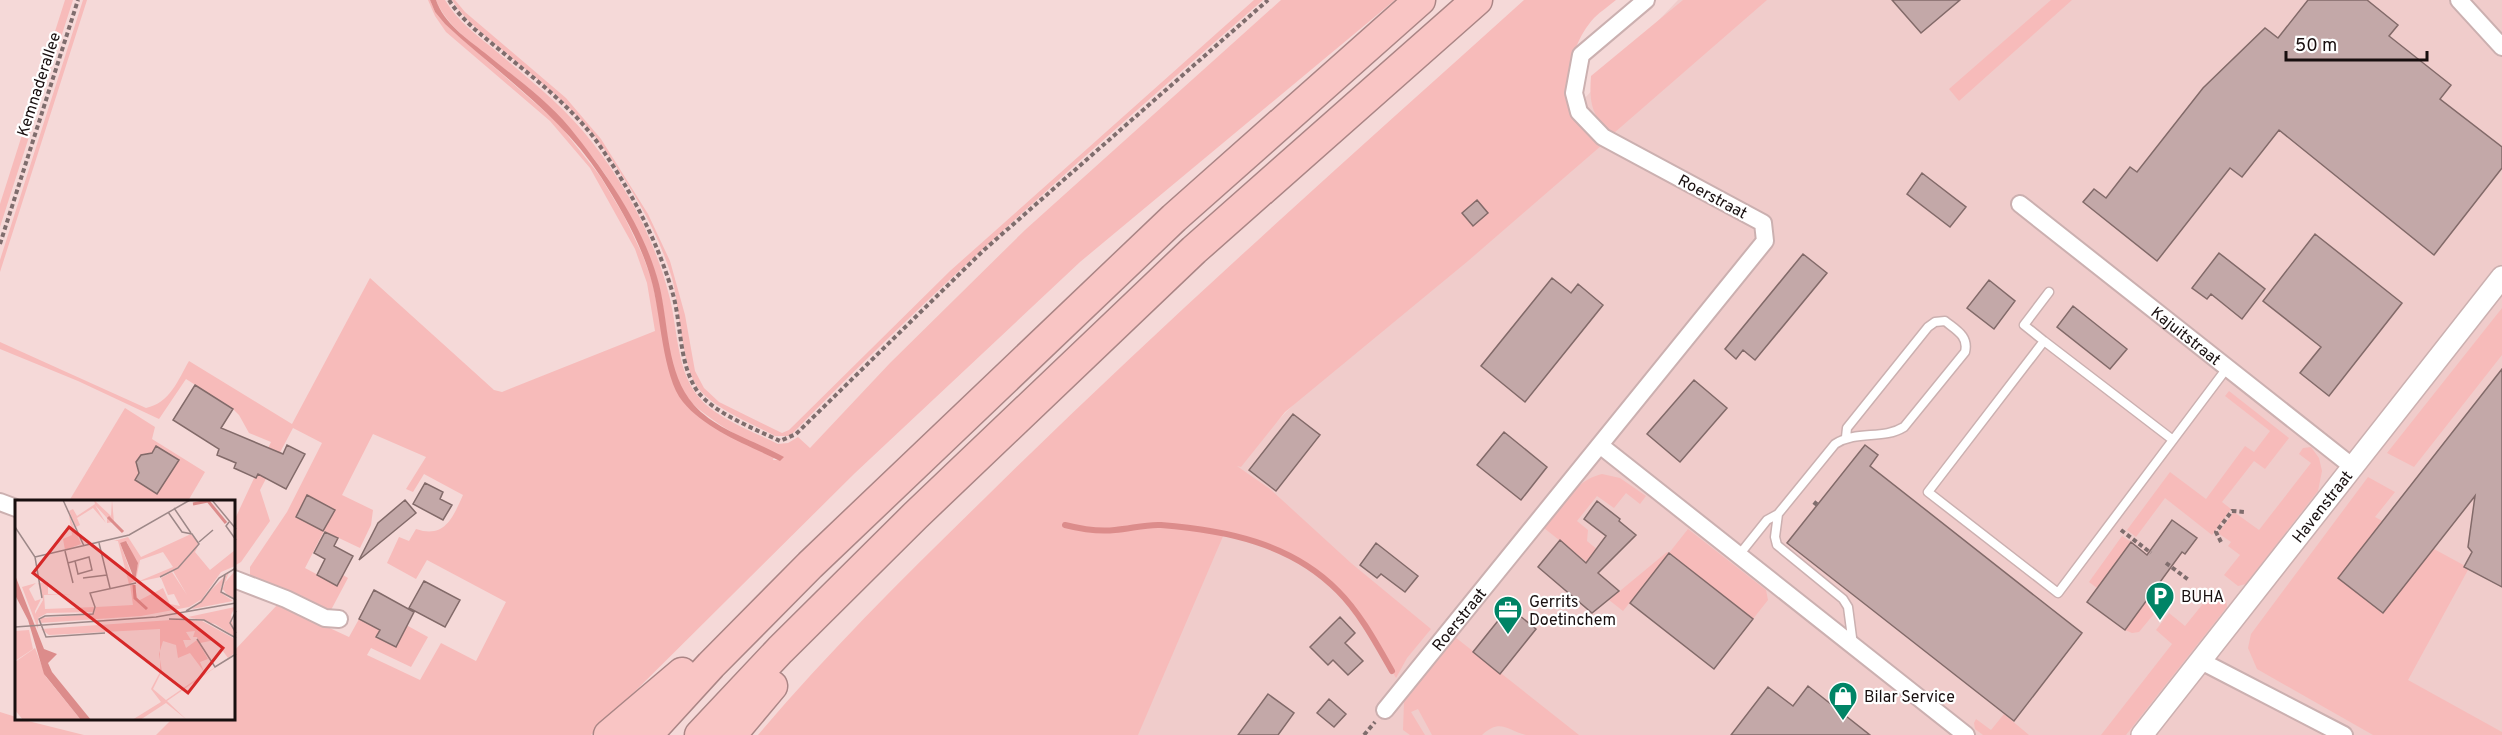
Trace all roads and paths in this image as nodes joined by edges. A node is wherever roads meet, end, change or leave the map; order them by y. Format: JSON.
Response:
{"nodes":[{"id":1,"x":78,"y":0,"type":"edge"},
{"id":2,"x":449,"y":0,"type":"edge"},
{"id":3,"x":1268,"y":0,"type":"edge"},
{"id":4,"x":1420,"y":0,"type":"edge"},
{"id":5,"x":1477,"y":0,"type":"edge"},
{"id":6,"x":1646,"y":0,"type":"edge"},
{"id":7,"x":2459,"y":0,"type":"edge"},
{"id":8,"x":2502,"y":47,"type":"edge"},
{"id":9,"x":2019,"y":204,"type":"dead end"},
{"id":10,"x":0,"y":244,"type":"edge"},
{"id":11,"x":2502,"y":277,"type":"edge"},
{"id":12,"x":2049,"y":292,"type":"dead end"},
{"id":13,"x":2044,"y":341,"type":"junction"},
{"id":14,"x":2227,"y":368,"type":"junction"},
{"id":15,"x":1846,"y":437,"type":"junction"},
{"id":16,"x":2173,"y":440,"type":"junction"},
{"id":17,"x":1601,"y":446,"type":"junction"},
{"id":18,"x":2353,"y":467,"type":"junction"},
{"id":19,"x":1818,"y":500,"type":"dead end"},
{"id":20,"x":0,"y":502,"type":"edge"},
{"id":21,"x":1814,"y":505,"type":"dead end"},
{"id":22,"x":15,"y":508,"type":"edge"},
{"id":23,"x":2244,"y":512,"type":"dead end"},
{"id":24,"x":1778,"y":514,"type":"junction"},
{"id":25,"x":915,"y":516,"type":"junction"},
{"id":26,"x":2111,"y":523,"type":"junction"},
{"id":27,"x":2221,"y":542,"type":"dead end"},
{"id":28,"x":2151,"y":553,"type":"dead end"},
{"id":29,"x":1739,"y":555,"type":"junction"},
{"id":30,"x":2166,"y":563,"type":"dead end"},
{"id":31,"x":810,"y":565,"type":"junction"},
{"id":32,"x":236,"y":580,"type":"edge"},
{"id":33,"x":2190,"y":581,"type":"dead end"},
{"id":34,"x":339,"y":619,"type":"dead end"},
{"id":35,"x":1853,"y":645,"type":"junction"},
{"id":36,"x":2201,"y":661,"type":"junction"},
{"id":37,"x":1385,"y":710,"type":"dead end"},
{"id":38,"x":609,"y":735,"type":"edge"},
{"id":39,"x":647,"y":735,"type":"edge"},
{"id":40,"x":700,"y":735,"type":"edge"},
{"id":41,"x":731,"y":735,"type":"edge"},
{"id":42,"x":1966,"y":735,"type":"edge"},
{"id":43,"x":2142,"y":735,"type":"edge"},
{"id":44,"x":2344,"y":735,"type":"edge"}],
"edges":[{"from":1,"to":10,"type":"path","name":"Kemnaderallee"},
{"from":2,"to":3,"type":"path"},
{"from":4,"to":31,"type":"highway"},
{"from":5,"to":25,"type":"highway"},
{"from":6,"to":17,"type":"street","name":"Roerstraat"},
{"from":7,"to":8,"type":"street"},
{"from":9,"to":14,"type":"street","name":"Kajuitstraat"},
{"from":11,"to":18,"type":"street","name":"Havenstraat"},
{"from":12,"to":13,"type":"lane"},
{"from":13,"to":16,"type":"lane"},
{"from":13,"to":26,"type":"lane"},
{"from":14,"to":16,"type":"lane"},
{"from":14,"to":18,"type":"street","name":"Kajuitstraat"},
{"from":15,"to":15,"type":"lane"},
{"from":15,"to":24,"type":"lane"},
{"from":16,"to":26,"type":"lane"},
{"from":17,"to":29,"type":"street"},
{"from":17,"to":37,"type":"street","name":"Roerstraat"},
{"from":18,"to":36,"type":"street","name":"Havenstraat"},
{"from":19,"to":21,"type":"path"},
{"from":20,"to":22,"type":"street"},
{"from":23,"to":27,"type":"path"},
{"from":24,"to":29,"type":"lane"},
{"from":24,"to":35,"type":"lane"},
{"from":25,"to":40,"type":"highway"},
{"from":25,"to":41,"type":"highway"},
{"from":26,"to":28,"type":"path"},
{"from":29,"to":35,"type":"street"},
{"from":30,"to":33,"type":"path"},
{"from":31,"to":38,"type":"highway"},
{"from":31,"to":39,"type":"highway"},
{"from":32,"to":34,"type":"street"},
{"from":35,"to":42,"type":"street"},
{"from":36,"to":43,"type":"street","name":"Havenstraat"},
{"from":36,"to":44,"type":"street"}]}
